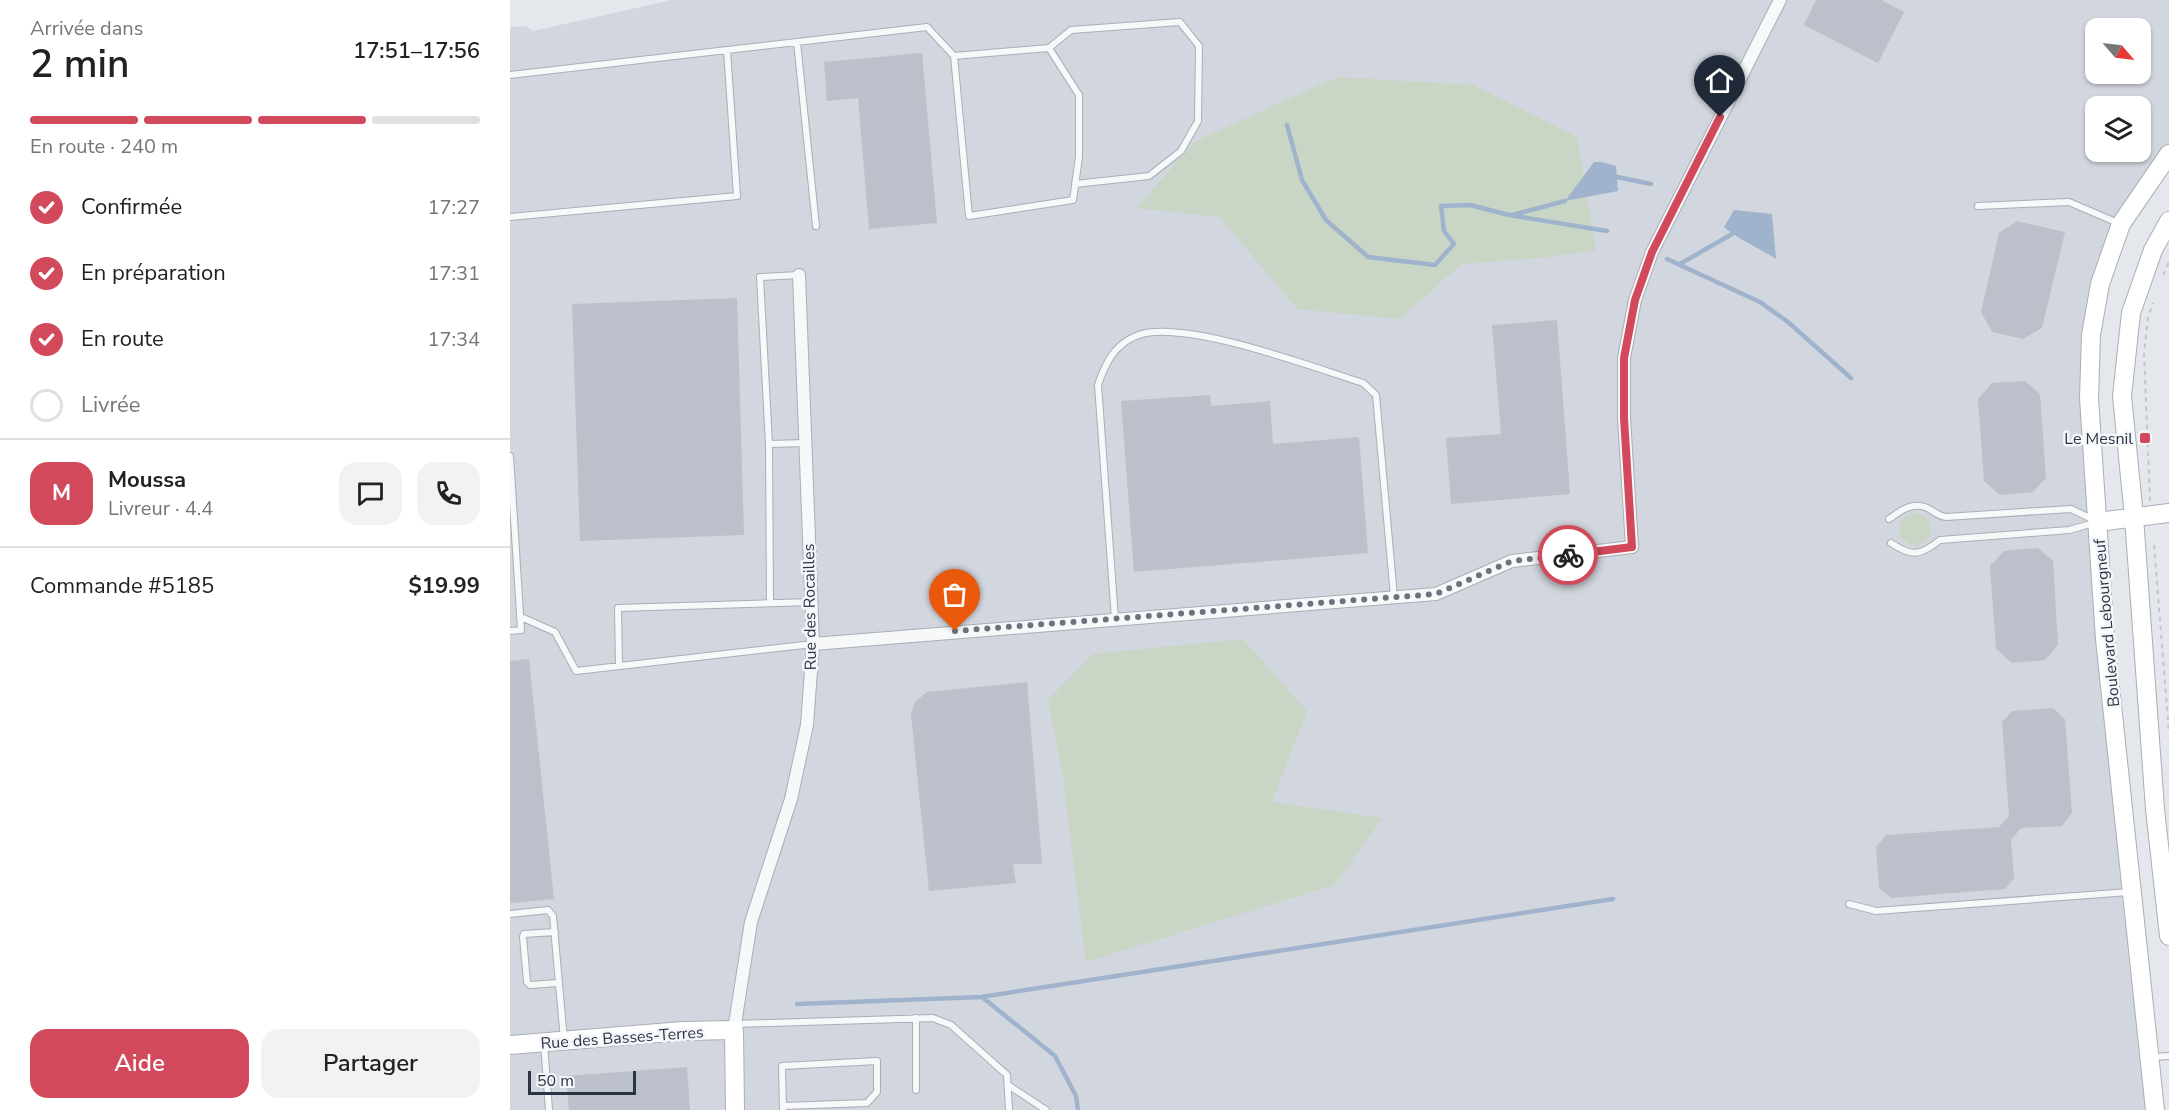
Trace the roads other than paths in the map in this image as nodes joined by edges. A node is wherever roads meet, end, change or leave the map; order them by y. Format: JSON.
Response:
{"nodes":[{"id":1,"x":1780,"y":0,"type":"edge"},
{"id":2,"x":797,"y":42,"type":"junction"},
{"id":3,"x":1049,"y":48,"type":"junction"},
{"id":4,"x":727,"y":50,"type":"junction"},
{"id":5,"x":954,"y":56,"type":"junction"},
{"id":6,"x":510,"y":75,"type":"edge"},
{"id":7,"x":2169,"y":154,"type":"edge"},
{"id":8,"x":1075,"y":184,"type":"junction"},
{"id":9,"x":1978,"y":206,"type":"dead end"},
{"id":10,"x":510,"y":217,"type":"edge"},
{"id":11,"x":2169,"y":221,"type":"edge"},
{"id":12,"x":2121,"y":224,"type":"junction"},
{"id":13,"x":816,"y":226,"type":"dead end"},
{"id":14,"x":799,"y":275,"type":"joint"},
{"id":15,"x":805,"y":443,"type":"junction"},
{"id":16,"x":769,"y":444,"type":"junction"},
{"id":17,"x":510,"y":456,"type":"edge"},
{"id":18,"x":2169,"y":513,"type":"edge"},
{"id":19,"x":2134,"y":517,"type":"junction"},
{"id":20,"x":1889,"y":519,"type":"dead end"},
{"id":21,"x":2098,"y":522,"type":"junction"},
{"id":22,"x":1891,"y":543,"type":"dead end"},
{"id":23,"x":1394,"y":597,"type":"junction"},
{"id":24,"x":811,"y":602,"type":"junction"},
{"id":25,"x":770,"y":603,"type":"junction"},
{"id":26,"x":520,"y":617,"type":"junction"},
{"id":27,"x":1115,"y":619,"type":"junction"},
{"id":28,"x":510,"y":631,"type":"edge"},
{"id":29,"x":813,"y":644,"type":"junction"},
{"id":30,"x":619,"y":666,"type":"junction"},
{"id":31,"x":2130,"y":892,"type":"junction"},
{"id":32,"x":1849,"y":904,"type":"dead end"},
{"id":33,"x":510,"y":914,"type":"edge"},
{"id":34,"x":555,"y":932,"type":"junction"},
{"id":35,"x":2169,"y":936,"type":"edge"},
{"id":36,"x":558,"y":983,"type":"junction"},
{"id":37,"x":916,"y":1018,"type":"junction"},
{"id":38,"x":735,"y":1027,"type":"junction"},
{"id":39,"x":564,"y":1041,"type":"junction"},
{"id":40,"x":544,"y":1043,"type":"junction"},
{"id":41,"x":510,"y":1045,"type":"edge"},
{"id":42,"x":2160,"y":1057,"type":"edge"},
{"id":43,"x":1008,"y":1085,"type":"junction"},
{"id":44,"x":916,"y":1090,"type":"dead end"},
{"id":45,"x":783,"y":1108,"type":"edge"},
{"id":46,"x":549,"y":1110,"type":"edge"},
{"id":47,"x":735,"y":1110,"type":"edge"},
{"id":48,"x":1009,"y":1110,"type":"edge"},
{"id":49,"x":1046,"y":1110,"type":"edge"},
{"id":50,"x":2155,"y":1110,"type":"edge"}],
"edges":[{"from":1,"to":23,"type":"street"},
{"from":2,"to":4,"type":"lane"},
{"from":2,"to":5,"type":"lane"},
{"from":2,"to":13,"type":"lane"},
{"from":3,"to":5,"type":"lane"},
{"from":3,"to":8,"type":"lane"},
{"from":3,"to":8,"type":"lane"},
{"from":4,"to":6,"type":"lane"},
{"from":4,"to":10,"type":"lane"},
{"from":5,"to":8,"type":"lane"},
{"from":7,"to":12,"type":"main road","name":"Boulevard Lebourgneuf"},
{"from":9,"to":12,"type":"lane"},
{"from":11,"to":19,"type":"main road","name":"Boulevard Lebourgneuf"},
{"from":12,"to":21,"type":"main road","name":"Boulevard Lebourgneuf"},
{"from":14,"to":15,"type":"street","name":"Rue des Rocailles"},
{"from":14,"to":16,"type":"lane"},
{"from":15,"to":16,"type":"lane"},
{"from":15,"to":24,"type":"street","name":"Rue des Rocailles"},
{"from":16,"to":25,"type":"lane"},
{"from":17,"to":26,"type":"lane"},
{"from":18,"to":19,"type":"main road"},
{"from":19,"to":21,"type":"main road"},
{"from":19,"to":35,"type":"main road","name":"Boulevard Lebourgneuf"},
{"from":20,"to":21,"type":"lane"},
{"from":21,"to":22,"type":"lane"},
{"from":21,"to":31,"type":"main road","name":"Boulevard Lebourgneuf"},
{"from":23,"to":27,"type":"street"},
{"from":23,"to":27,"type":"lane"},
{"from":24,"to":25,"type":"lane"},
{"from":24,"to":29,"type":"street","name":"Rue des Rocailles"},
{"from":25,"to":30,"type":"lane"},
{"from":26,"to":28,"type":"lane"},
{"from":26,"to":30,"type":"lane"},
{"from":27,"to":29,"type":"street"},
{"from":29,"to":30,"type":"lane"},
{"from":29,"to":38,"type":"street","name":"Rue des Rocailles"},
{"from":31,"to":32,"type":"lane"},
{"from":31,"to":42,"type":"main road","name":"Boulevard Lebourgneuf"},
{"from":33,"to":34,"type":"lane"},
{"from":34,"to":36,"type":"lane"},
{"from":34,"to":36,"type":"lane"},
{"from":36,"to":39,"type":"lane"},
{"from":37,"to":38,"type":"lane"},
{"from":37,"to":43,"type":"lane"},
{"from":37,"to":44,"type":"lane"},
{"from":38,"to":39,"type":"main road","name":"Rue des Basses-Terres"},
{"from":38,"to":47,"type":"main road","name":"Rue des Rocailles"},
{"from":39,"to":40,"type":"main road","name":"Rue des Basses-Terres"},
{"from":40,"to":41,"type":"main road","name":"Rue des Basses-Terres"},
{"from":40,"to":46,"type":"lane"},
{"from":42,"to":50,"type":"main road","name":"Boulevard Lebourgneuf"},
{"from":43,"to":48,"type":"lane"},
{"from":43,"to":49,"type":"lane"},
{"from":45,"to":45,"type":"lane"}]}
